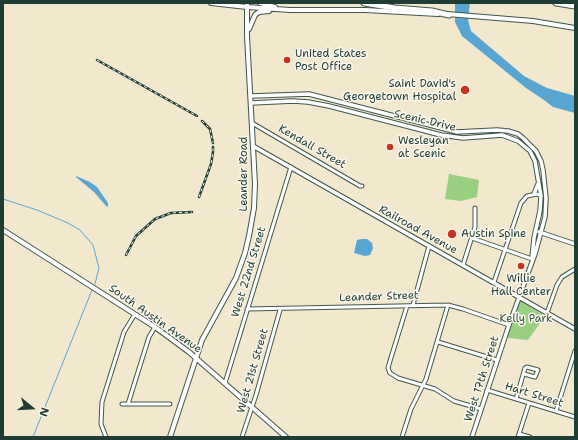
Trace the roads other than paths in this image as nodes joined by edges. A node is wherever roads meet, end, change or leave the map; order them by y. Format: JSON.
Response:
{"nodes":[{"id":1,"x":211,"y":3,"type":"edge"},
{"id":2,"x":260,"y":3,"type":"edge"},
{"id":3,"x":364,"y":3,"type":"edge"},
{"id":4,"x":556,"y":3,"type":"edge"},
{"id":5,"x":247,"y":5,"type":"edge"},
{"id":6,"x":575,"y":6,"type":"edge"},
{"id":7,"x":290,"y":10,"type":"junction"},
{"id":8,"x":449,"y":15,"type":"junction"},
{"id":9,"x":575,"y":28,"type":"edge"},
{"id":10,"x":247,"y":34,"type":"junction"},
{"id":11,"x":309,"y":94,"type":"junction"},
{"id":12,"x":251,"y":96,"type":"junction"},
{"id":13,"x":339,"y":101,"type":"junction"},
{"id":14,"x":308,"y":102,"type":"junction"},
{"id":15,"x":251,"y":103,"type":"junction"},
{"id":16,"x":337,"y":108,"type":"junction"},
{"id":17,"x":382,"y":113,"type":"junction"},
{"id":18,"x":381,"y":119,"type":"junction"},
{"id":19,"x":414,"y":121,"type":"junction"},
{"id":20,"x":252,"y":123,"type":"junction"},
{"id":21,"x":412,"y":127,"type":"junction"},
{"id":22,"x":443,"y":129,"type":"junction"},
{"id":23,"x":463,"y":132,"type":"junction"},
{"id":24,"x":441,"y":135,"type":"junction"},
{"id":25,"x":463,"y":138,"type":"junction"},
{"id":26,"x":253,"y":146,"type":"junction"},
{"id":27,"x":290,"y":167,"type":"junction"},
{"id":28,"x":539,"y":181,"type":"junction"},
{"id":29,"x":362,"y":186,"type":"dead end"},
{"id":30,"x":534,"y":194,"type":"junction"},
{"id":31,"x":541,"y":196,"type":"junction"},
{"id":32,"x":475,"y":208,"type":"dead end"},
{"id":33,"x":3,"y":230,"type":"edge"},
{"id":34,"x":536,"y":231,"type":"junction"},
{"id":35,"x":541,"y":232,"type":"junction"},
{"id":36,"x":472,"y":238,"type":"junction"},
{"id":37,"x":575,"y":244,"type":"edge"},
{"id":38,"x":429,"y":246,"type":"junction"},
{"id":39,"x":505,"y":249,"type":"junction"},
{"id":40,"x":532,"y":259,"type":"junction"},
{"id":41,"x":463,"y":265,"type":"junction"},
{"id":42,"x":575,"y":269,"type":"edge"},
{"id":43,"x":494,"y":282,"type":"junction"},
{"id":44,"x":519,"y":297,"type":"junction"},
{"id":45,"x":448,"y":305,"type":"junction"},
{"id":46,"x":407,"y":306,"type":"junction"},
{"id":47,"x":413,"y":306,"type":"junction"},
{"id":48,"x":247,"y":309,"type":"junction"},
{"id":49,"x":280,"y":310,"type":"junction"},
{"id":50,"x":547,"y":313,"type":"junction"},
{"id":51,"x":135,"y":314,"type":"junction"},
{"id":52,"x":509,"y":325,"type":"junction"},
{"id":53,"x":155,"y":326,"type":"junction"},
{"id":54,"x":575,"y":329,"type":"edge"},
{"id":55,"x":438,"y":342,"type":"junction"},
{"id":56,"x":575,"y":351,"type":"edge"},
{"id":57,"x":196,"y":357,"type":"junction"},
{"id":58,"x":497,"y":360,"type":"junction"},
{"id":59,"x":524,"y":374,"type":"junction"},
{"id":60,"x":225,"y":382,"type":"junction"},
{"id":61,"x":424,"y":385,"type":"junction"},
{"id":62,"x":487,"y":390,"type":"junction"},
{"id":63,"x":516,"y":399,"type":"junction"},
{"id":64,"x":529,"y":403,"type":"junction"},
{"id":65,"x":122,"y":404,"type":"dead end"},
{"id":66,"x":128,"y":404,"type":"junction"},
{"id":67,"x":170,"y":404,"type":"dead end"},
{"id":68,"x":252,"y":407,"type":"junction"},
{"id":69,"x":481,"y":409,"type":"junction"},
{"id":70,"x":556,"y":411,"type":"junction"},
{"id":71,"x":575,"y":417,"type":"edge"},
{"id":72,"x":518,"y":435,"type":"edge"},
{"id":73,"x":106,"y":437,"type":"edge"},
{"id":74,"x":170,"y":437,"type":"edge"},
{"id":75,"x":242,"y":437,"type":"edge"},
{"id":76,"x":286,"y":437,"type":"edge"},
{"id":77,"x":402,"y":437,"type":"edge"},
{"id":78,"x":472,"y":437,"type":"edge"},
{"id":79,"x":530,"y":437,"type":"edge"}],
"edges":[{"from":1,"to":5,"type":"main road"},
{"from":2,"to":7,"type":"main road"},
{"from":3,"to":8,"type":"highway"},
{"from":4,"to":6,"type":"highway"},
{"from":5,"to":7,"type":"main road"},
{"from":5,"to":10,"type":"main road","name":"Leander Road"},
{"from":7,"to":8,"type":"main road"},
{"from":7,"to":10,"type":"main road"},
{"from":8,"to":9,"type":"main road"},
{"from":10,"to":12,"type":"main road","name":"Leander Road"},
{"from":11,"to":12,"type":"street","name":"Scenic Drive"},
{"from":11,"to":13,"type":"street","name":"Scenic Drive"},
{"from":11,"to":14,"type":"street"},
{"from":12,"to":15,"type":"main road","name":"Leander Road"},
{"from":13,"to":16,"type":"street"},
{"from":13,"to":17,"type":"street","name":"Scenic Drive"},
{"from":14,"to":15,"type":"street","name":"Scenic Drive"},
{"from":14,"to":16,"type":"street","name":"Scenic Drive"},
{"from":15,"to":20,"type":"main road","name":"Leander Road"},
{"from":16,"to":18,"type":"street","name":"Scenic Drive"},
{"from":17,"to":18,"type":"street"},
{"from":17,"to":19,"type":"street","name":"Scenic Drive"},
{"from":18,"to":21,"type":"street","name":"Scenic Drive"},
{"from":19,"to":21,"type":"street"},
{"from":19,"to":22,"type":"street","name":"Scenic Drive"},
{"from":20,"to":26,"type":"main road","name":"Leander Road"},
{"from":20,"to":29,"type":"street","name":"Kendall Street"},
{"from":21,"to":24,"type":"street","name":"Scenic Drive"},
{"from":22,"to":23,"type":"street","name":"Scenic Drive"},
{"from":22,"to":24,"type":"street"},
{"from":23,"to":25,"type":"street"},
{"from":23,"to":35,"type":"street","name":"Scenic Drive"},
{"from":24,"to":25,"type":"street","name":"Scenic Drive"},
{"from":25,"to":28,"type":"street","name":"Scenic Drive"},
{"from":26,"to":27,"type":"street","name":"Railroad Avenue"},
{"from":26,"to":57,"type":"main road","name":"Leander Road"},
{"from":27,"to":38,"type":"street","name":"Railroad Avenue"},
{"from":27,"to":48,"type":"street","name":"West 22nd Street"},
{"from":28,"to":30,"type":"street"},
{"from":28,"to":31,"type":"street","name":"Scenic Drive"},
{"from":30,"to":31,"type":"street"},
{"from":30,"to":39,"type":"street"},
{"from":31,"to":34,"type":"street","name":"Scenic Drive"},
{"from":32,"to":36,"type":"street"},
{"from":33,"to":51,"type":"main road","name":"South Austin Avenue"},
{"from":34,"to":35,"type":"street"},
{"from":34,"to":40,"type":"street","name":"West 17th Street"},
{"from":35,"to":37,"type":"street"},
{"from":35,"to":40,"type":"street","name":"West 17th Street"},
{"from":36,"to":39,"type":"street"},
{"from":36,"to":41,"type":"street"},
{"from":38,"to":41,"type":"street","name":"Railroad Avenue"},
{"from":38,"to":47,"type":"street"},
{"from":39,"to":40,"type":"street"},
{"from":39,"to":43,"type":"street"},
{"from":40,"to":44,"type":"street","name":"West 17th Street"},
{"from":41,"to":43,"type":"street","name":"Railroad Avenue"},
{"from":42,"to":50,"type":"street"},
{"from":43,"to":44,"type":"street","name":"Railroad Avenue"},
{"from":44,"to":50,"type":"street","name":"Railroad Avenue"},
{"from":44,"to":52,"type":"street","name":"West 17th Street"},
{"from":45,"to":47,"type":"street","name":"Leander Street"},
{"from":45,"to":52,"type":"street","name":"Leander Street"},
{"from":45,"to":55,"type":"street"},
{"from":46,"to":47,"type":"street","name":"Leander Street"},
{"from":46,"to":49,"type":"street","name":"Leander Street"},
{"from":46,"to":61,"type":"street"},
{"from":48,"to":49,"type":"street","name":"Leander Street"},
{"from":48,"to":60,"type":"street","name":"West 22nd Street"},
{"from":49,"to":68,"type":"street","name":"West 21st Street"},
{"from":50,"to":54,"type":"street","name":"Railroad Avenue"},
{"from":51,"to":53,"type":"main road","name":"South Austin Avenue"},
{"from":51,"to":73,"type":"street"},
{"from":52,"to":58,"type":"street","name":"West 17th Street"},
{"from":53,"to":57,"type":"main road","name":"South Austin Avenue"},
{"from":53,"to":66,"type":"street"},
{"from":55,"to":58,"type":"street"},
{"from":55,"to":61,"type":"street"},
{"from":56,"to":70,"type":"street"},
{"from":57,"to":60,"type":"main road","name":"South Austin Avenue"},
{"from":57,"to":74,"type":"main road","name":"Leander Road"},
{"from":58,"to":62,"type":"street","name":"West 17th Street"},
{"from":59,"to":59,"type":"street"},
{"from":59,"to":63,"type":"street"},
{"from":60,"to":68,"type":"main road","name":"South Austin Avenue"},
{"from":61,"to":69,"type":"street"},
{"from":61,"to":77,"type":"street"},
{"from":62,"to":63,"type":"street","name":"Hart Street"},
{"from":62,"to":69,"type":"street","name":"West 17th Street"},
{"from":63,"to":64,"type":"street","name":"Hart Street"},
{"from":64,"to":70,"type":"street","name":"Hart Street"},
{"from":64,"to":72,"type":"street"},
{"from":65,"to":66,"type":"street"},
{"from":66,"to":67,"type":"street"},
{"from":68,"to":75,"type":"street","name":"West 21st Street"},
{"from":68,"to":76,"type":"main road","name":"South Austin Avenue"},
{"from":69,"to":78,"type":"street","name":"West 17th Street"},
{"from":70,"to":71,"type":"street","name":"Hart Street"},
{"from":72,"to":79,"type":"street"}]}
